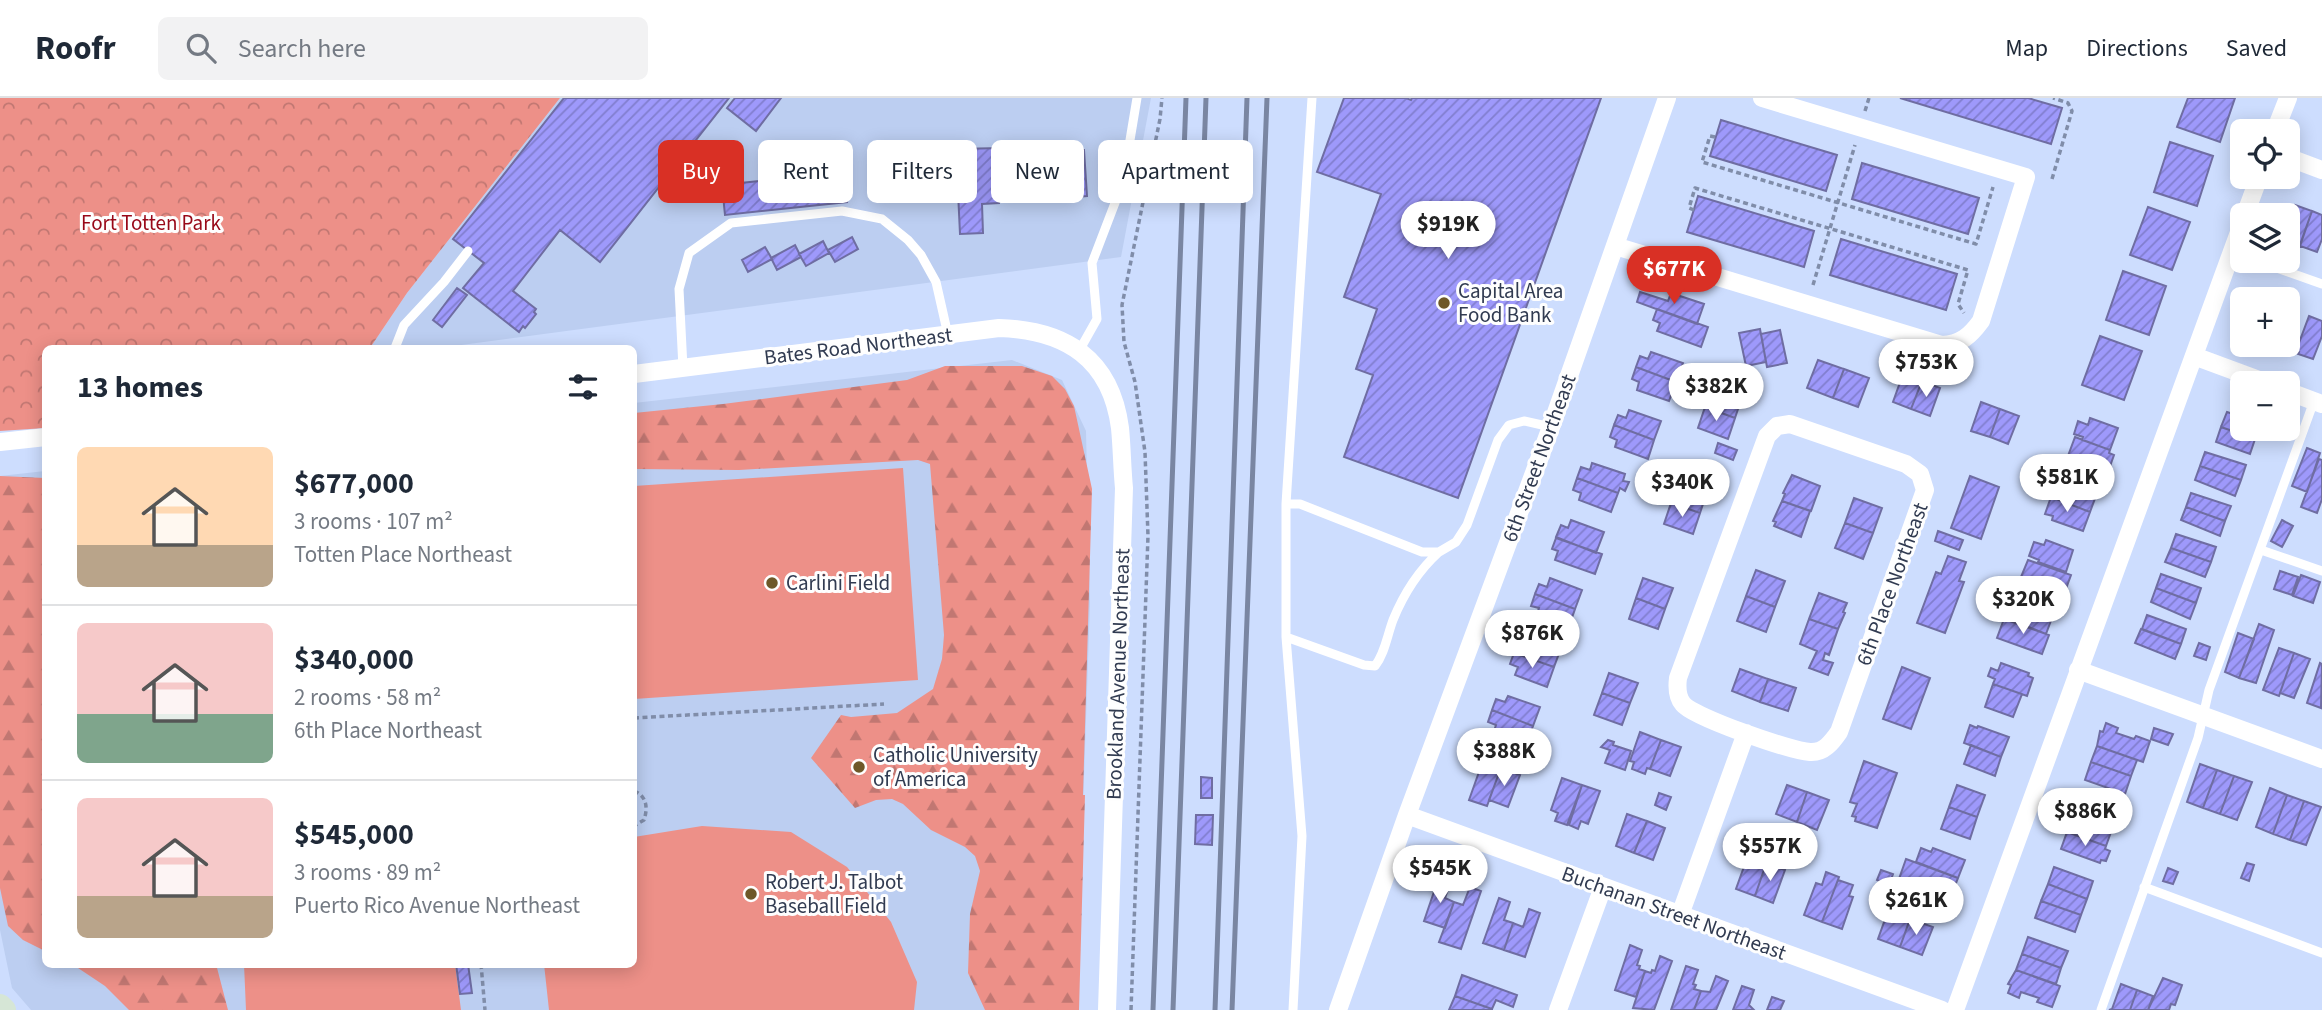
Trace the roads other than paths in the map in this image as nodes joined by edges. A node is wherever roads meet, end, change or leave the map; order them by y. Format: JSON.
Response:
{"nodes":[{"id":1,"x":1137,"y":98,"type":"edge"},
{"id":2,"x":1312,"y":98,"type":"edge"},
{"id":3,"x":1667,"y":98,"type":"edge"},
{"id":4,"x":1762,"y":98,"type":"edge"},
{"id":5,"x":2288,"y":98,"type":"edge"},
{"id":6,"x":2280,"y":119,"type":"edge"},
{"id":7,"x":2300,"y":162,"type":"edge"},
{"id":8,"x":2322,"y":170,"type":"edge"},
{"id":9,"x":1615,"y":246,"type":"junction"},
{"id":10,"x":468,"y":251,"type":"dead end"},
{"id":11,"x":2230,"y":270,"type":"edge"},
{"id":12,"x":2291,"y":273,"type":"edge"},
{"id":13,"x":2322,"y":284,"type":"edge"},
{"id":14,"x":948,"y":335,"type":"junction"},
{"id":15,"x":396,"y":345,"type":"edge"},
{"id":16,"x":1080,"y":351,"type":"junction"},
{"id":17,"x":2194,"y":356,"type":"junction"},
{"id":18,"x":682,"y":368,"type":"junction"},
{"id":19,"x":2235,"y":371,"type":"edge"},
{"id":20,"x":637,"y":374,"type":"edge"},
{"id":21,"x":2300,"y":396,"type":"edge"},
{"id":22,"x":2318,"y":402,"type":"edge"},
{"id":23,"x":1551,"y":426,"type":"junction"},
{"id":24,"x":42,"y":437,"type":"edge"},
{"id":25,"x":0,"y":442,"type":"edge"},
{"id":26,"x":1286,"y":504,"type":"junction"},
{"id":27,"x":2262,"y":550,"type":"junction"},
{"id":28,"x":1439,"y":552,"type":"junction"},
{"id":29,"x":2322,"y":571,"type":"edge"},
{"id":30,"x":1286,"y":637,"type":"junction"},
{"id":31,"x":2078,"y":670,"type":"junction"},
{"id":32,"x":2203,"y":716,"type":"junction"},
{"id":33,"x":1746,"y":733,"type":"junction"},
{"id":34,"x":2322,"y":759,"type":"edge"},
{"id":35,"x":1407,"y":815,"type":"junction"},
{"id":36,"x":1603,"y":887,"type":"junction"},
{"id":37,"x":2144,"y":887,"type":"junction"},
{"id":38,"x":1680,"y":915,"type":"junction"},
{"id":39,"x":2322,"y":953,"type":"edge"},
{"id":40,"x":0,"y":1006,"type":"edge"},
{"id":41,"x":4,"y":1010,"type":"edge"},
{"id":42,"x":1107,"y":1010,"type":"edge"},
{"id":43,"x":1293,"y":1010,"type":"edge"},
{"id":44,"x":1338,"y":1010,"type":"edge"},
{"id":45,"x":1558,"y":1010,"type":"edge"},
{"id":46,"x":1942,"y":1010,"type":"edge"},
{"id":47,"x":1955,"y":1010,"type":"edge"},
{"id":48,"x":2101,"y":1010,"type":"edge"}],
"edges":[{"from":1,"to":16,"type":"lane"},
{"from":2,"to":26,"type":"lane"},
{"from":3,"to":9,"type":"street","name":"6th Street Northeast"},
{"from":4,"to":9,"type":"street"},
{"from":5,"to":6,"type":"street"},
{"from":7,"to":8,"type":"street"},
{"from":9,"to":23,"type":"street","name":"6th Street Northeast"},
{"from":10,"to":15,"type":"lane"},
{"from":11,"to":17,"type":"street"},
{"from":12,"to":13,"type":"lane"},
{"from":14,"to":16,"type":"street","name":"Bates Road Northeast"},
{"from":14,"to":18,"type":"street","name":"Bates Road Northeast"},
{"from":14,"to":18,"type":"lane"},
{"from":16,"to":42,"type":"street","name":"Brookland Avenue Northeast"},
{"from":17,"to":19,"type":"street"},
{"from":17,"to":31,"type":"street"},
{"from":18,"to":20,"type":"street","name":"Bates Road Northeast"},
{"from":21,"to":22,"type":"street"},
{"from":22,"to":27,"type":"lane"},
{"from":23,"to":28,"type":"lane"},
{"from":23,"to":35,"type":"street","name":"6th Street Northeast"},
{"from":24,"to":25,"type":"street"},
{"from":26,"to":28,"type":"lane"},
{"from":26,"to":30,"type":"lane"},
{"from":27,"to":29,"type":"lane"},
{"from":27,"to":32,"type":"lane"},
{"from":28,"to":30,"type":"lane"},
{"from":30,"to":43,"type":"lane"},
{"from":31,"to":32,"type":"street"},
{"from":31,"to":47,"type":"street"},
{"from":32,"to":34,"type":"street"},
{"from":32,"to":37,"type":"lane"},
{"from":33,"to":33,"type":"street","name":"6th Place Northeast"},
{"from":33,"to":38,"type":"street"},
{"from":35,"to":36,"type":"street","name":"Buchanan Street Northeast"},
{"from":35,"to":44,"type":"street","name":"6th Street Northeast"},
{"from":36,"to":38,"type":"street","name":"Buchanan Street Northeast"},
{"from":36,"to":45,"type":"street"},
{"from":37,"to":39,"type":"lane"},
{"from":37,"to":48,"type":"lane"},
{"from":38,"to":46,"type":"street","name":"Buchanan Street Northeast"},
{"from":40,"to":41,"type":"street"}]}
